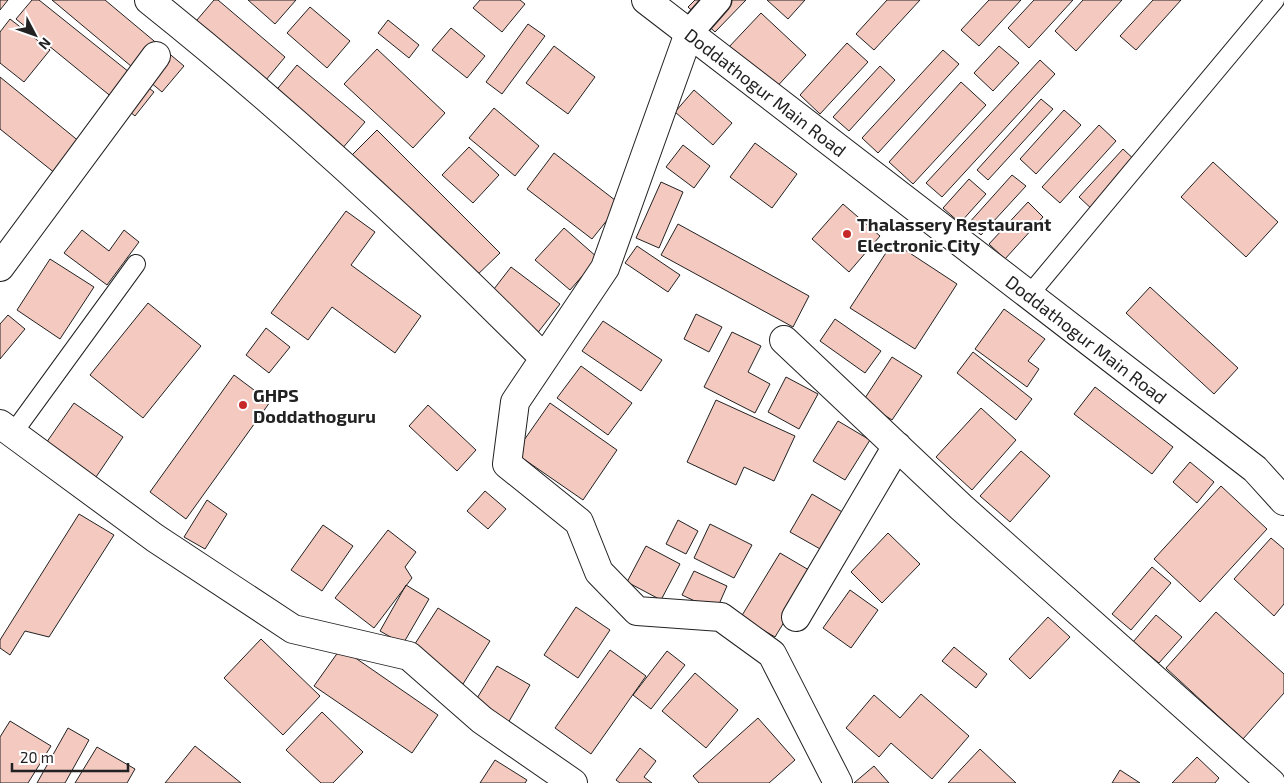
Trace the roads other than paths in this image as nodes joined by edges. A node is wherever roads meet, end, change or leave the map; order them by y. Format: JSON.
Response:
{"nodes":[{"id":1,"x":149,"y":0,"type":"edge"},
{"id":2,"x":646,"y":0,"type":"edge"},
{"id":3,"x":718,"y":0,"type":"edge"},
{"id":4,"x":1275,"y":0,"type":"edge"},
{"id":5,"x":689,"y":33,"type":"junction"},
{"id":6,"x":156,"y":56,"type":"dead end"},
{"id":7,"x":136,"y":264,"type":"dead end"},
{"id":8,"x":0,"y":267,"type":"edge"},
{"id":9,"x":1029,"y":295,"type":"junction"},
{"id":10,"x":784,"y":340,"type":"dead end"},
{"id":11,"x":544,"y":358,"type":"junction"},
{"id":12,"x":7,"y":428,"type":"edge"},
{"id":13,"x":897,"y":446,"type":"junction"},
{"id":14,"x":1284,"y":501,"type":"edge"},
{"id":15,"x":796,"y":617,"type":"dead end"},
{"id":16,"x":573,"y":783,"type":"edge"},
{"id":17,"x":838,"y":783,"type":"edge"},
{"id":18,"x":1271,"y":783,"type":"edge"}],
"edges":[{"from":1,"to":11,"type":"street"},
{"from":2,"to":5,"type":"street","name":"Doddathogur Main Road"},
{"from":3,"to":5,"type":"street"},
{"from":4,"to":9,"type":"lane"},
{"from":5,"to":9,"type":"street","name":"Doddathogur Main Road"},
{"from":5,"to":11,"type":"street"},
{"from":6,"to":8,"type":"street"},
{"from":7,"to":12,"type":"lane"},
{"from":9,"to":14,"type":"street","name":"Doddathogur Main Road"},
{"from":10,"to":13,"type":"street"},
{"from":11,"to":17,"type":"street"},
{"from":12,"to":16,"type":"street"},
{"from":13,"to":15,"type":"street"},
{"from":13,"to":18,"type":"street"}]}
